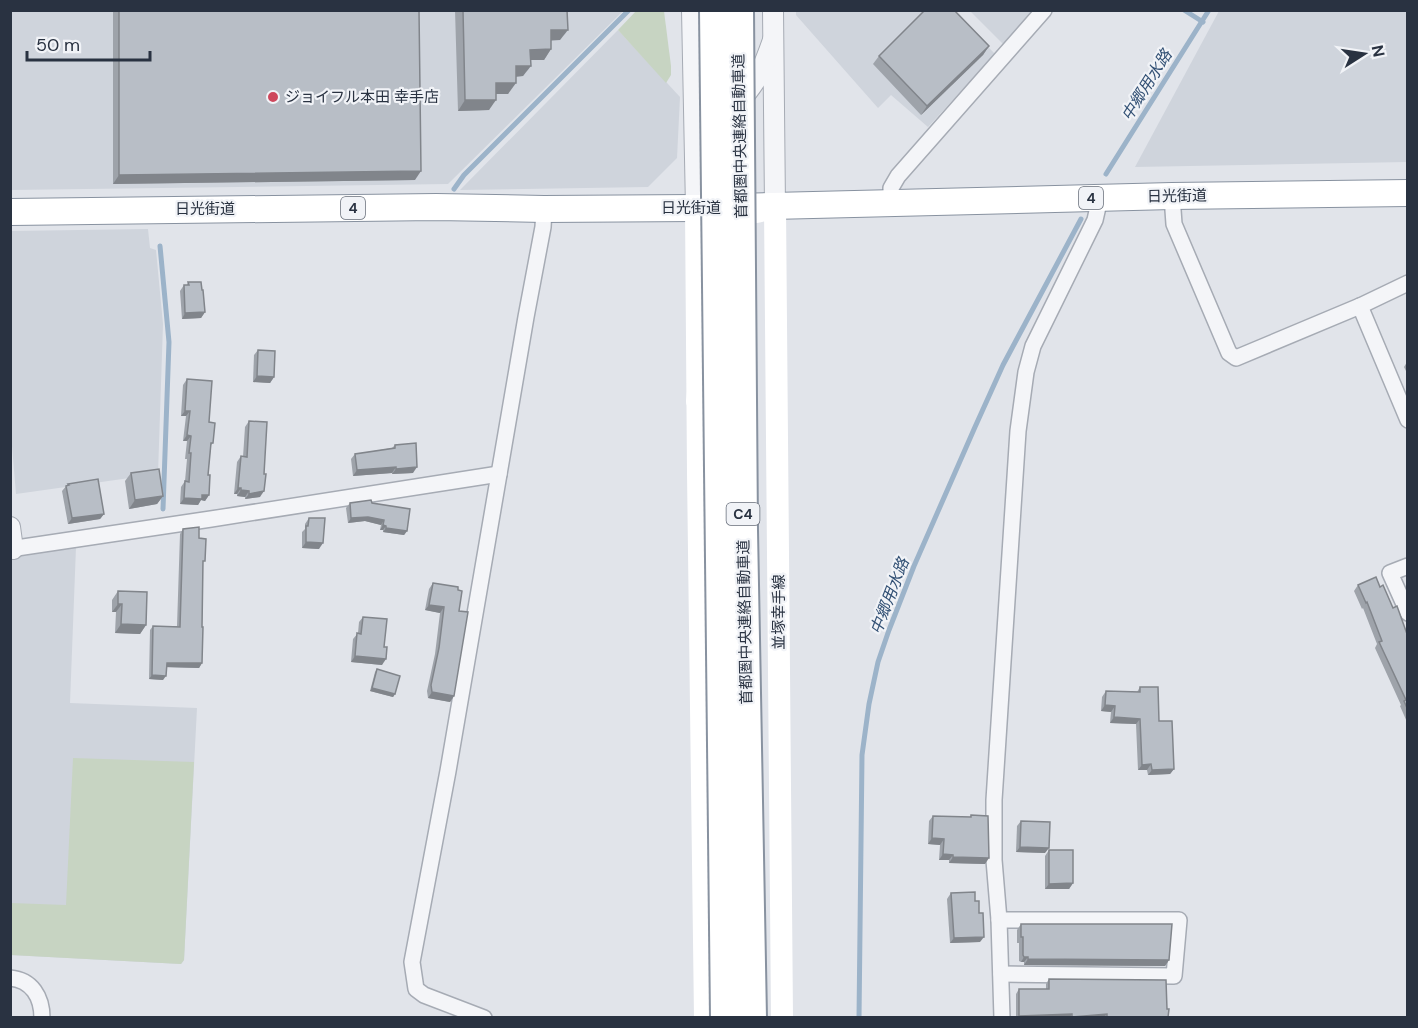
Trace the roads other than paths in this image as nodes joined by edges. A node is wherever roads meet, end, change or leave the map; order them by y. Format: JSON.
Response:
{"nodes":[{"id":1,"x":692,"y":10,"type":"edge"},
{"id":2,"x":714,"y":10,"type":"edge"},
{"id":3,"x":739,"y":10,"type":"edge"},
{"id":4,"x":772,"y":10,"type":"edge"},
{"id":5,"x":1044,"y":10,"type":"edge"},
{"id":6,"x":773,"y":40,"type":"junction"},
{"id":7,"x":1407,"y":193,"type":"edge"},
{"id":8,"x":1172,"y":196,"type":"junction"},
{"id":9,"x":1100,"y":198,"type":"junction"},
{"id":10,"x":891,"y":203,"type":"junction"},
{"id":11,"x":775,"y":207,"type":"junction"},
{"id":12,"x":544,"y":208,"type":"junction"},
{"id":13,"x":696,"y":208,"type":"junction"},
{"id":14,"x":10,"y":212,"type":"edge"},
{"id":15,"x":1407,"y":283,"type":"edge"},
{"id":16,"x":1360,"y":306,"type":"junction"},
{"id":17,"x":698,"y":400,"type":"junction"},
{"id":18,"x":1407,"y":420,"type":"edge"},
{"id":19,"x":499,"y":474,"type":"junction"},
{"id":20,"x":10,"y":527,"type":"edge"},
{"id":21,"x":12,"y":549,"type":"edge"},
{"id":22,"x":1407,"y":566,"type":"edge"},
{"id":23,"x":1407,"y":614,"type":"edge"},
{"id":24,"x":999,"y":920,"type":"junction"},
{"id":25,"x":1001,"y":974,"type":"junction"},
{"id":26,"x":10,"y":978,"type":"edge"},
{"id":27,"x":42,"y":1017,"type":"edge"},
{"id":28,"x":484,"y":1017,"type":"edge"},
{"id":29,"x":705,"y":1017,"type":"edge"},
{"id":30,"x":725,"y":1017,"type":"edge"},
{"id":31,"x":752,"y":1017,"type":"edge"},
{"id":32,"x":782,"y":1017,"type":"edge"},
{"id":33,"x":1002,"y":1017,"type":"edge"}],
"edges":[{"from":1,"to":13,"type":"street"},
{"from":2,"to":30,"type":"highway","name":"首都圏中央連絡自動車道","number":"C4","bridge":true},
{"from":3,"to":31,"type":"highway","name":"首都圏中央連絡自動車道","number":"C4","bridge":true},
{"from":4,"to":6,"type":"street"},
{"from":5,"to":10,"type":"street"},
{"from":6,"to":11,"type":"street"},
{"from":6,"to":13,"type":"street"},
{"from":7,"to":8,"type":"highway","name":"日光街道","number":"4"},
{"from":8,"to":9,"type":"highway","name":"日光街道","number":"4"},
{"from":8,"to":16,"type":"street"},
{"from":9,"to":10,"type":"highway","name":"日光街道","number":"4"},
{"from":9,"to":24,"type":"street"},
{"from":10,"to":11,"type":"highway","name":"日光街道","number":"4"},
{"from":11,"to":13,"type":"highway","name":"日光街道","number":"4"},
{"from":11,"to":17,"type":"main road"},
{"from":11,"to":32,"type":"main road","name":"並塚幸手線"},
{"from":12,"to":13,"type":"highway","name":"日光街道","number":"4"},
{"from":12,"to":14,"type":"highway","name":"日光街道","number":"4"},
{"from":12,"to":19,"type":"street"},
{"from":13,"to":17,"type":"main road"},
{"from":15,"to":16,"type":"street"},
{"from":16,"to":18,"type":"street"},
{"from":17,"to":29,"type":"main road"},
{"from":19,"to":21,"type":"street"},
{"from":19,"to":28,"type":"street"},
{"from":20,"to":21,"type":"street"},
{"from":22,"to":23,"type":"street"},
{"from":24,"to":25,"type":"street"},
{"from":24,"to":25,"type":"street"},
{"from":25,"to":33,"type":"street"},
{"from":26,"to":27,"type":"street"}]}
